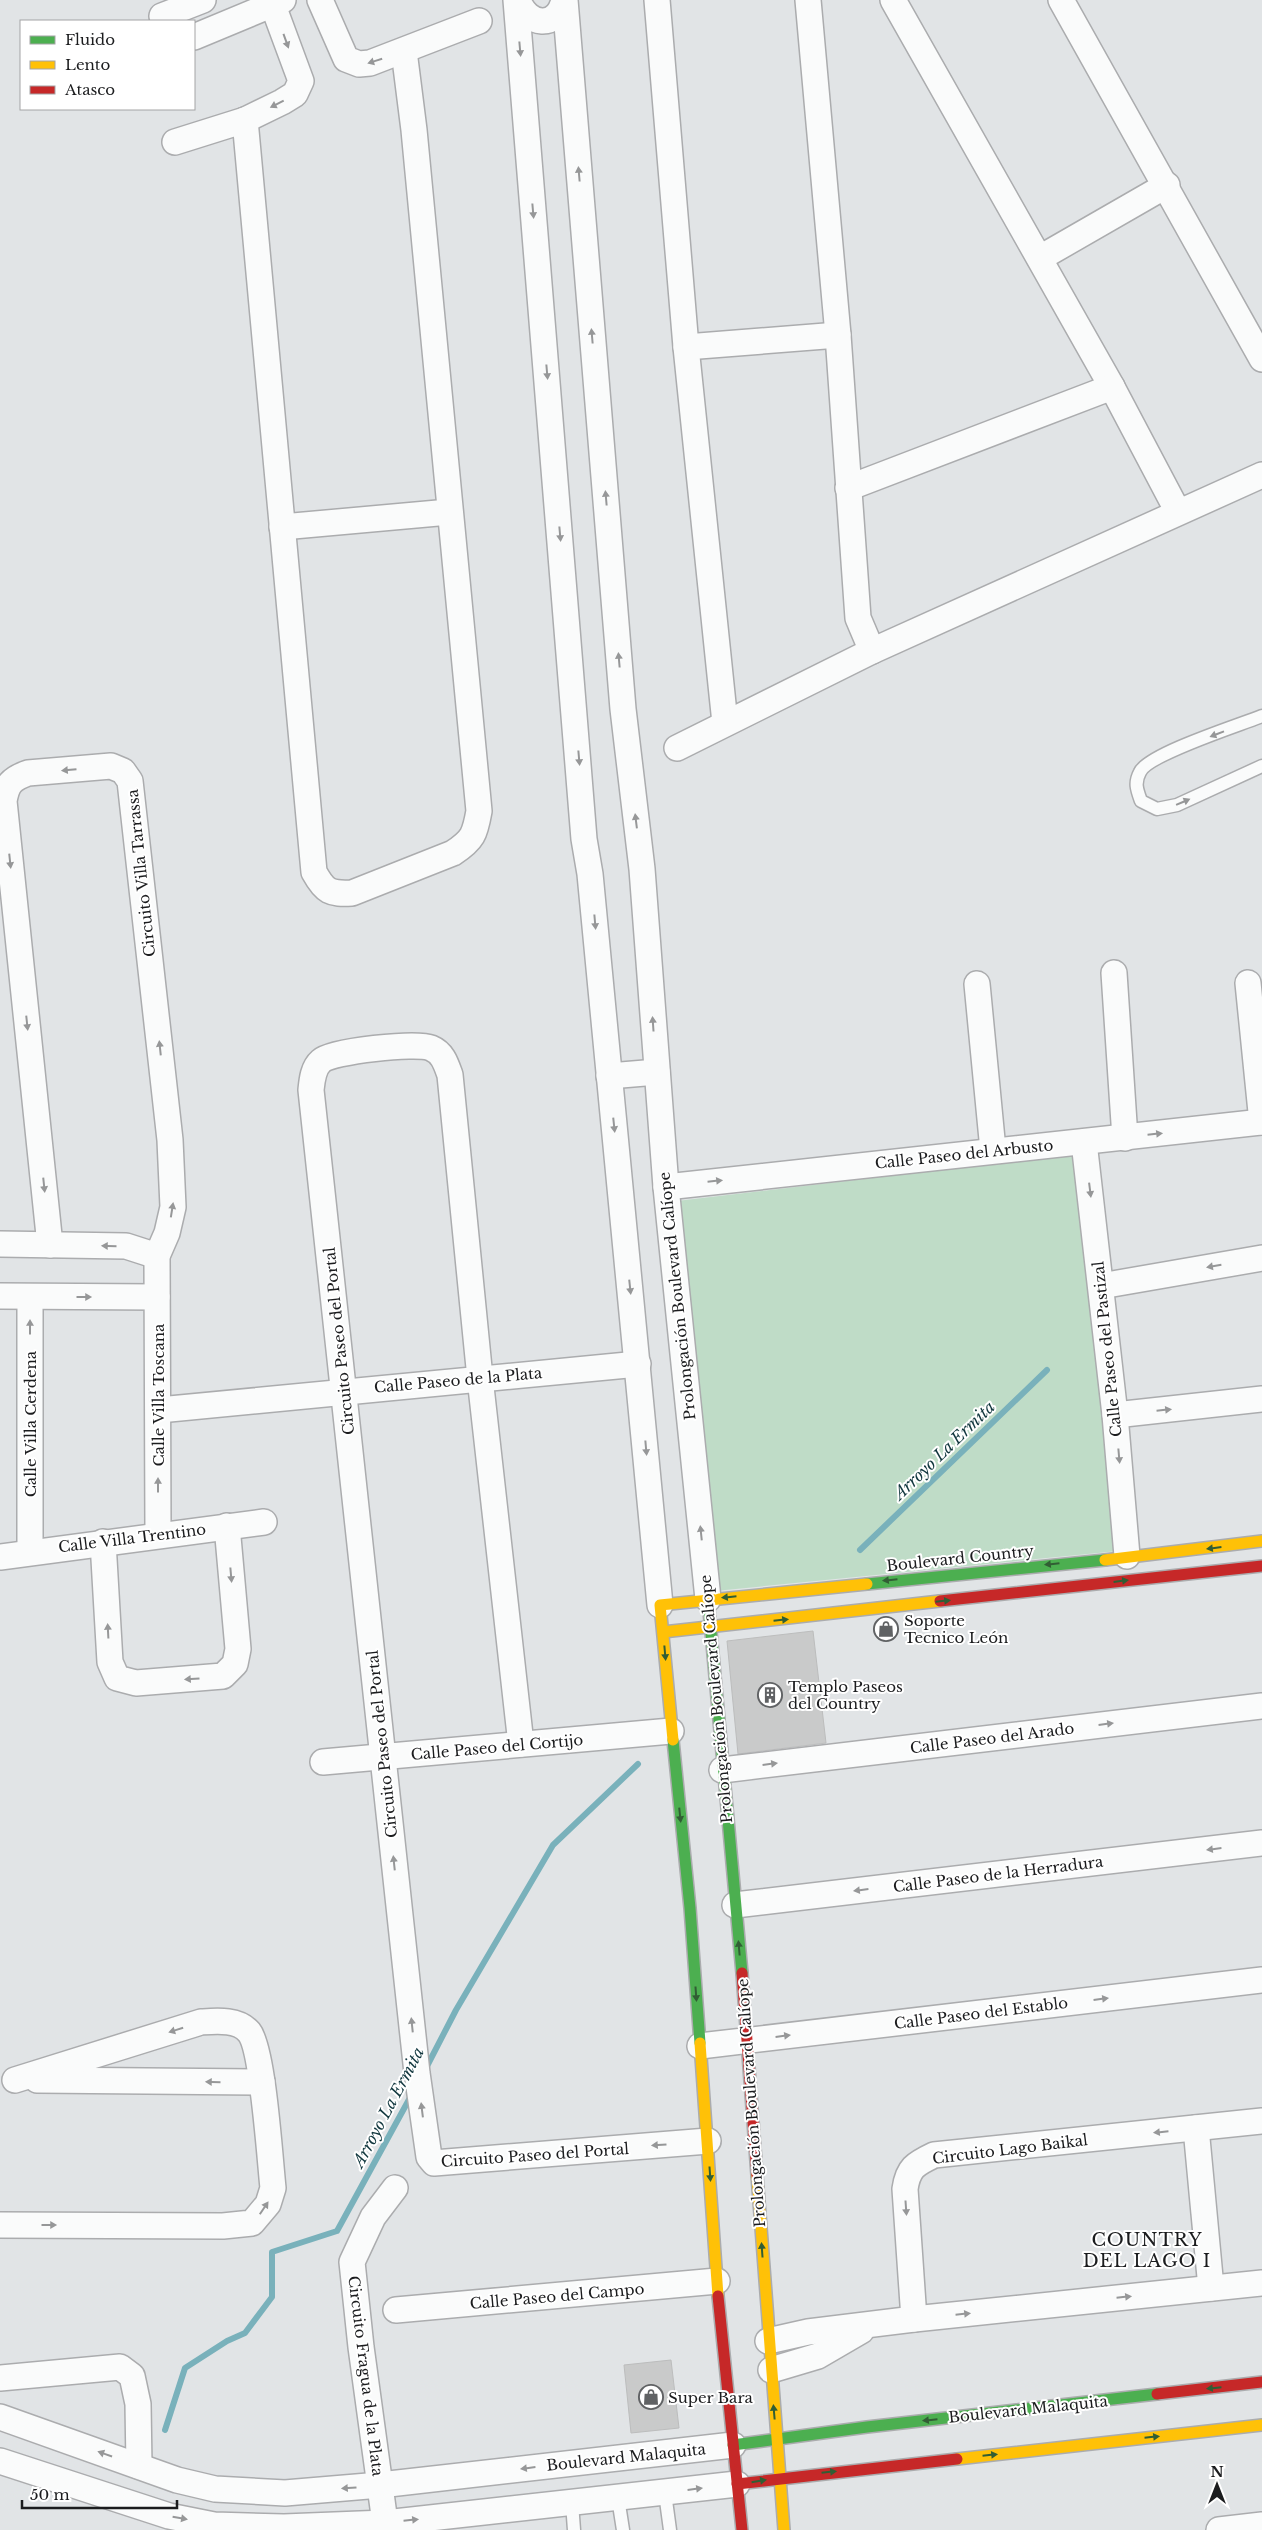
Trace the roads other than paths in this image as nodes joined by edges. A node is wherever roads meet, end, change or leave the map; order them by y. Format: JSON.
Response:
{"nodes":[{"id":1,"x":203,"y":0,"type":"edge"},
{"id":2,"x":320,"y":0,"type":"edge"},
{"id":3,"x":517,"y":0,"type":"edge"},
{"id":4,"x":564,"y":0,"type":"edge"},
{"id":5,"x":657,"y":0,"type":"edge"},
{"id":6,"x":808,"y":0,"type":"edge"},
{"id":7,"x":893,"y":0,"type":"edge"},
{"id":8,"x":1061,"y":0,"type":"edge"},
{"id":9,"x":276,"y":1,"type":"edge"},
{"id":10,"x":162,"y":16,"type":"dead end"},
{"id":11,"x":479,"y":21,"type":"dead end"},
{"id":12,"x":195,"y":37,"type":"edge"},
{"id":13,"x":404,"y":51,"type":"junction"},
{"id":14,"x":245,"y":120,"type":"junction"},
{"id":15,"x":175,"y":142,"type":"dead end"},
{"id":16,"x":1166,"y":185,"type":"junction"},
{"id":17,"x":1040,"y":258,"type":"junction"},
{"id":18,"x":838,"y":335,"type":"junction"},
{"id":19,"x":686,"y":347,"type":"junction"},
{"id":20,"x":1262,"y":359,"type":"edge"},
{"id":21,"x":1112,"y":387,"type":"junction"},
{"id":22,"x":1262,"y":476,"type":"edge"},
{"id":23,"x":848,"y":488,"type":"junction"},
{"id":24,"x":448,"y":512,"type":"junction"},
{"id":25,"x":1178,"y":512,"type":"junction"},
{"id":26,"x":282,"y":527,"type":"junction"},
{"id":27,"x":872,"y":651,"type":"junction"},
{"id":28,"x":1262,"y":716,"type":"edge"},
{"id":29,"x":725,"y":722,"type":"junction"},
{"id":30,"x":677,"y":748,"type":"dead end"},
{"id":31,"x":1262,"y":766,"type":"edge"},
{"id":32,"x":1114,"y":973,"type":"dead end"},
{"id":33,"x":1248,"y":983,"type":"dead end"},
{"id":34,"x":977,"y":984,"type":"dead end"},
{"id":35,"x":656,"y":1072,"type":"junction"},
{"id":36,"x":609,"y":1076,"type":"junction"},
{"id":37,"x":1262,"y":1122,"type":"edge"},
{"id":38,"x":1125,"y":1138,"type":"junction"},
{"id":39,"x":1084,"y":1142,"type":"junction"},
{"id":40,"x":993,"y":1150,"type":"junction"},
{"id":41,"x":666,"y":1187,"type":"junction"},
{"id":42,"x":0,"y":1244,"type":"edge"},
{"id":43,"x":50,"y":1244,"type":"junction"},
{"id":44,"x":157,"y":1256,"type":"junction"},
{"id":45,"x":1262,"y":1258,"type":"edge"},
{"id":46,"x":1101,"y":1286,"type":"junction"},
{"id":47,"x":0,"y":1296,"type":"edge"},
{"id":48,"x":30,"y":1297,"type":"junction"},
{"id":49,"x":157,"y":1297,"type":"junction"},
{"id":50,"x":638,"y":1364,"type":"junction"},
{"id":51,"x":480,"y":1378,"type":"junction"},
{"id":52,"x":344,"y":1391,"type":"junction"},
{"id":53,"x":1262,"y":1398,"type":"edge"},
{"id":54,"x":158,"y":1410,"type":"junction"},
{"id":55,"x":1115,"y":1415,"type":"junction"},
{"id":56,"x":264,"y":1522,"type":"dead end"},
{"id":57,"x":227,"y":1526,"type":"junction"},
{"id":58,"x":158,"y":1534,"type":"junction"},
{"id":59,"x":1262,"y":1541,"type":"edge"},
{"id":60,"x":103,"y":1542,"type":"junction"},
{"id":61,"x":30,"y":1551,"type":"junction"},
{"id":62,"x":1127,"y":1556,"type":"junction"},
{"id":63,"x":0,"y":1557,"type":"edge"},
{"id":64,"x":1262,"y":1566,"type":"edge"},
{"id":65,"x":708,"y":1599,"type":"junction"},
{"id":66,"x":660,"y":1604,"type":"junction"},
{"id":67,"x":710,"y":1628,"type":"junction"},
{"id":68,"x":663,"y":1632,"type":"junction"},
{"id":69,"x":1262,"y":1706,"type":"edge"},
{"id":70,"x":671,"y":1731,"type":"junction"},
{"id":71,"x":521,"y":1744,"type":"junction"},
{"id":72,"x":383,"y":1758,"type":"junction"},
{"id":73,"x":323,"y":1762,"type":"dead end"},
{"id":74,"x":722,"y":1770,"type":"junction"},
{"id":75,"x":1262,"y":1843,"type":"edge"},
{"id":76,"x":735,"y":1905,"type":"junction"},
{"id":77,"x":1262,"y":1980,"type":"edge"},
{"id":78,"x":748,"y":2040,"type":"junction"},
{"id":79,"x":700,"y":2046,"type":"junction"},
{"id":80,"x":7,"y":2080,"type":"edge"},
{"id":81,"x":262,"y":2082,"type":"junction"},
{"id":82,"x":1262,"y":2121,"type":"edge"},
{"id":83,"x":1196,"y":2128,"type":"junction"},
{"id":84,"x":708,"y":2141,"type":"junction"},
{"id":85,"x":395,"y":2188,"type":"dead end"},
{"id":86,"x":0,"y":2225,"type":"edge"},
{"id":87,"x":717,"y":2280,"type":"junction"},
{"id":88,"x":1262,"y":2283,"type":"edge"},
{"id":89,"x":1211,"y":2288,"type":"junction"},
{"id":90,"x":396,"y":2310,"type":"dead end"},
{"id":91,"x":914,"y":2319,"type":"junction"},
{"id":92,"x":870,"y":2326,"type":"junction"},
{"id":93,"x":768,"y":2341,"type":"junction"},
{"id":94,"x":771,"y":2370,"type":"junction"},
{"id":95,"x":0,"y":2378,"type":"edge"},
{"id":96,"x":1262,"y":2382,"type":"edge"},
{"id":97,"x":0,"y":2417,"type":"edge"},
{"id":98,"x":1262,"y":2425,"type":"edge"},
{"id":99,"x":776,"y":2438,"type":"junction"},
{"id":100,"x":733,"y":2445,"type":"junction"},
{"id":101,"x":0,"y":2461,"type":"edge"},
{"id":102,"x":138,"y":2466,"type":"junction"},
{"id":103,"x":780,"y":2478,"type":"junction"},
{"id":104,"x":737,"y":2484,"type":"junction"},
{"id":105,"x":380,"y":2486,"type":"junction"},
{"id":106,"x":665,"y":2493,"type":"junction"},
{"id":107,"x":618,"y":2498,"type":"junction"},
{"id":108,"x":572,"y":2503,"type":"junction"},
{"id":109,"x":445,"y":2523,"type":"edge"},
{"id":110,"x":1262,"y":2525,"type":"edge"},
{"id":111,"x":386,"y":2526,"type":"edge"},
{"id":112,"x":574,"y":2530,"type":"edge"},
{"id":113,"x":622,"y":2530,"type":"edge"},
{"id":114,"x":670,"y":2530,"type":"edge"},
{"id":115,"x":742,"y":2530,"type":"edge"},
{"id":116,"x":784,"y":2530,"type":"edge"},
{"id":117,"x":1219,"y":2530,"type":"edge"}],
"edges":[{"from":1,"to":10,"type":"street"},
{"from":13,"to":2,"type":"street","one_way":true},
{"from":3,"to":4,"type":"street"},
{"from":3,"to":36,"type":"street","one_way":true},
{"from":35,"to":4,"type":"street","name":"Prolongación Boulevard Calíope","one_way":true},
{"from":5,"to":19,"type":"street"},
{"from":6,"to":18,"type":"street"},
{"from":7,"to":17,"type":"street"},
{"from":8,"to":16,"type":"street"},
{"from":9,"to":12,"type":"street"},
{"from":9,"to":14,"type":"street","one_way":true},
{"from":11,"to":13,"type":"street"},
{"from":13,"to":24,"type":"street"},
{"from":14,"to":15,"type":"street"},
{"from":14,"to":26,"type":"street"},
{"from":16,"to":17,"type":"street"},
{"from":16,"to":20,"type":"street"},
{"from":17,"to":21,"type":"street"},
{"from":18,"to":19,"type":"street"},
{"from":18,"to":23,"type":"street"},
{"from":19,"to":29,"type":"street"},
{"from":21,"to":23,"type":"street"},
{"from":21,"to":25,"type":"street"},
{"from":22,"to":25,"type":"street"},
{"from":23,"to":27,"type":"street"},
{"from":24,"to":26,"type":"street"},
{"from":24,"to":26,"type":"street"},
{"from":25,"to":27,"type":"street"},
{"from":27,"to":29,"type":"street"},
{"from":28,"to":31,"type":"lane","one_way":true},
{"from":29,"to":30,"type":"street"},
{"from":32,"to":38,"type":"street"},
{"from":33,"to":37,"type":"street"},
{"from":34,"to":40,"type":"street"},
{"from":35,"to":36,"type":"street"},
{"from":35,"to":41,"type":"street","name":"Prolongación Boulevard Calíope"},
{"from":36,"to":50,"type":"street","one_way":true},
{"from":38,"to":37,"type":"street","name":"Calle Paseo del Arbusto","one_way":true},
{"from":38,"to":39,"type":"street","name":"Calle Paseo del Arbusto"},
{"from":39,"to":40,"type":"street","name":"Calle Paseo del Arbusto"},
{"from":39,"to":46,"type":"street","name":"Calle Paseo del Pastizal","one_way":true},
{"from":41,"to":40,"type":"street","name":"Calle Paseo del Arbusto","one_way":true},
{"from":65,"to":41,"type":"street","name":"Prolongación Boulevard Calíope","one_way":true},
{"from":42,"to":43,"type":"street"},
{"from":44,"to":43,"type":"street","one_way":true},
{"from":44,"to":43,"type":"street","name":"Circuito Villa Tarrassa","one_way":true},
{"from":44,"to":49,"type":"street","name":"Calle Villa Toscana"},
{"from":45,"to":46,"type":"street","one_way":true},
{"from":46,"to":55,"type":"street","name":"Calle Paseo del Pastizal"},
{"from":47,"to":48,"type":"street"},
{"from":48,"to":49,"type":"street","one_way":true},
{"from":61,"to":48,"type":"street","name":"Calle Villa Cerdena","one_way":true},
{"from":49,"to":54,"type":"street","name":"Calle Villa Toscana"},
{"from":50,"to":51,"type":"street","name":"Calle Paseo de la Plata"},
{"from":50,"to":66,"type":"street","one_way":true},
{"from":51,"to":52,"type":"street","name":"Calle Paseo de la Plata"},
{"from":51,"to":52,"type":"street","name":"Circuito Paseo del Portal"},
{"from":51,"to":71,"type":"street","name":"Circuito Paseo del Portal"},
{"from":52,"to":54,"type":"street","name":"Calle Paseo de la Plata"},
{"from":52,"to":72,"type":"street","name":"Circuito Paseo del Portal"},
{"from":55,"to":53,"type":"street","one_way":true},
{"from":58,"to":54,"type":"street","name":"Calle Villa Toscana","one_way":true},
{"from":55,"to":62,"type":"street","name":"Calle Paseo del Pastizal","one_way":true},
{"from":56,"to":57,"type":"street","name":"Calle Villa Trentino"},
{"from":57,"to":58,"type":"street","name":"Calle Villa Trentino"},
{"from":57,"to":60,"type":"street","one_way":true},
{"from":58,"to":60,"type":"street","name":"Calle Villa Trentino"},
{"from":59,"to":62,"type":"street","name":"Boulevard Country","one_way":true},
{"from":60,"to":61,"type":"street","name":"Calle Villa Trentino"},
{"from":61,"to":63,"type":"street","name":"Calle Villa Trentino"},
{"from":62,"to":65,"type":"street","name":"Boulevard Country","one_way":true},
{"from":67,"to":64,"type":"street","one_way":true},
{"from":65,"to":66,"type":"street","name":"Boulevard Country"},
{"from":65,"to":67,"type":"street","name":"Prolongación Boulevard Calíope"},
{"from":66,"to":68,"type":"street"},
{"from":67,"to":68,"type":"street"},
{"from":67,"to":74,"type":"street","name":"Prolongación Boulevard Calíope"},
{"from":68,"to":70,"type":"street","one_way":true},
{"from":74,"to":69,"type":"street","name":"Calle Paseo del Arado","one_way":true},
{"from":70,"to":71,"type":"street","name":"Calle Paseo del Cortijo"},
{"from":70,"to":79,"type":"street","one_way":true},
{"from":71,"to":72,"type":"street","name":"Calle Paseo del Cortijo"},
{"from":72,"to":73,"type":"street","name":"Calle Paseo del Cortijo"},
{"from":84,"to":72,"type":"street","name":"Circuito Paseo del Portal","one_way":true},
{"from":74,"to":76,"type":"street","name":"Prolongación Boulevard Calíope"},
{"from":75,"to":76,"type":"street","name":"Calle Paseo de la Herradura","one_way":true},
{"from":78,"to":76,"type":"street","name":"Prolongación Boulevard Calíope","one_way":true},
{"from":78,"to":77,"type":"street","name":"Calle Paseo del Establo","one_way":true},
{"from":78,"to":79,"type":"street","name":"Calle Paseo del Establo"},
{"from":93,"to":78,"type":"street","name":"Prolongación Boulevard Calíope","one_way":true},
{"from":79,"to":84,"type":"street"},
{"from":81,"to":80,"type":"street","one_way":true},
{"from":81,"to":80,"type":"street","one_way":true},
{"from":86,"to":81,"type":"street","one_way":true},
{"from":82,"to":83,"type":"street","name":"Circuito Lago Baikal"},
{"from":83,"to":89,"type":"street"},
{"from":83,"to":91,"type":"street","name":"Circuito Lago Baikal","one_way":true},
{"from":84,"to":87,"type":"street","one_way":true},
{"from":85,"to":105,"type":"street","name":"Circuito Fragua de la Plata"},
{"from":87,"to":90,"type":"street","name":"Calle Paseo del Campo"},
{"from":87,"to":100,"type":"street"},
{"from":88,"to":89,"type":"street"},
{"from":91,"to":89,"type":"street","one_way":true},
{"from":91,"to":92,"type":"street"},
{"from":92,"to":93,"type":"street"},
{"from":92,"to":94,"type":"street"},
{"from":93,"to":94,"type":"street","name":"Prolongación Boulevard Calíope"},
{"from":99,"to":94,"type":"street","name":"Prolongación Boulevard Calíope","one_way":true},
{"from":95,"to":102,"type":"street"},
{"from":96,"to":99,"type":"street","name":"Boulevard Malaquita","one_way":true},
{"from":102,"to":97,"type":"street","name":"Boulevard Malaquita","one_way":true},
{"from":103,"to":98,"type":"street","one_way":true},
{"from":99,"to":100,"type":"street","name":"Boulevard Malaquita"},
{"from":99,"to":103,"type":"street","name":"Prolongación Boulevard Calíope"},
{"from":100,"to":104,"type":"street"},
{"from":100,"to":105,"type":"street","name":"Boulevard Malaquita","one_way":true},
{"from":101,"to":111,"type":"street","one_way":true},
{"from":105,"to":102,"type":"street","name":"Boulevard Malaquita","one_way":true},
{"from":104,"to":103,"type":"street","one_way":true},
{"from":103,"to":116,"type":"street","name":"Prolongación Boulevard Calíope"},
{"from":106,"to":104,"type":"street","one_way":true},
{"from":104,"to":115,"type":"street"},
{"from":105,"to":111,"type":"street","name":"Circuito Fragua de la Plata"},
{"from":106,"to":107,"type":"street"},
{"from":106,"to":114,"type":"lane"},
{"from":107,"to":108,"type":"street"},
{"from":107,"to":113,"type":"lane"},
{"from":108,"to":109,"type":"street"},
{"from":108,"to":112,"type":"lane"},
{"from":111,"to":109,"type":"street","one_way":true},
{"from":110,"to":117,"type":"street"}]}
